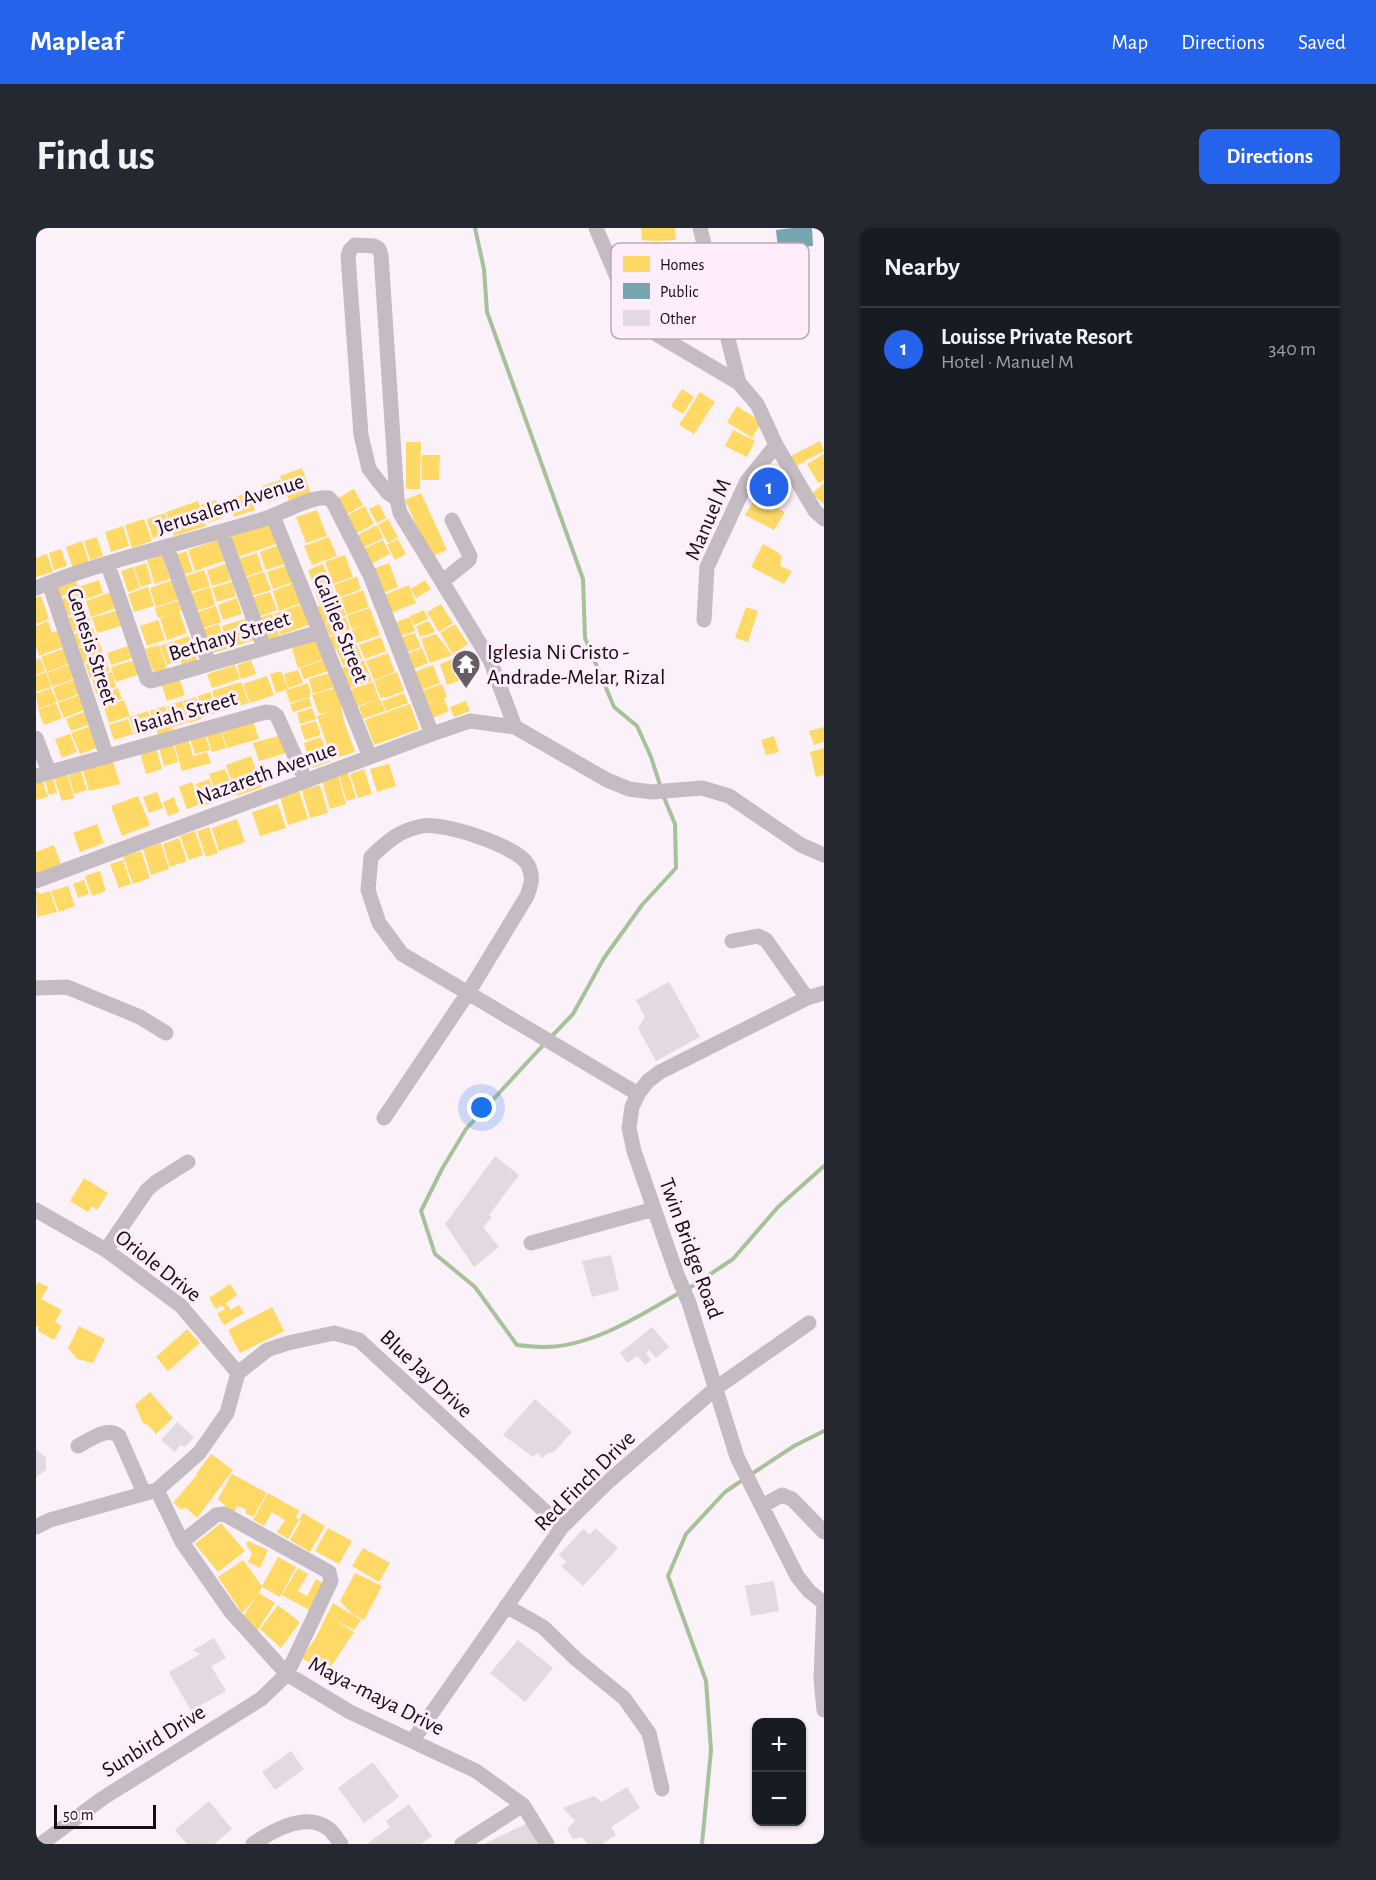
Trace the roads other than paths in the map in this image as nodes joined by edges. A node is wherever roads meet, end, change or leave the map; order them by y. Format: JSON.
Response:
{"nodes":[{"id":1,"x":596,"y":228,"type":"edge"},
{"id":2,"x":700,"y":228,"type":"edge"},
{"id":3,"x":704,"y":243,"type":"edge"},
{"id":4,"x":611,"y":263,"type":"edge"},
{"id":5,"x":664,"y":339,"type":"edge"},
{"id":6,"x":728,"y":339,"type":"edge"},
{"id":7,"x":739,"y":383,"type":"junction"},
{"id":8,"x":776,"y":445,"type":"junction"},
{"id":9,"x":397,"y":499,"type":"junction"},
{"id":10,"x":273,"y":516,"type":"junction"},
{"id":11,"x":824,"y":519,"type":"edge"},
{"id":12,"x":452,"y":520,"type":"dead end"},
{"id":13,"x":222,"y":532,"type":"junction"},
{"id":14,"x":167,"y":547,"type":"junction"},
{"id":15,"x":108,"y":565,"type":"junction"},
{"id":16,"x":443,"y":580,"type":"junction"},
{"id":17,"x":43,"y":586,"type":"edge"},
{"id":18,"x":705,"y":620,"type":"dead end"},
{"id":19,"x":320,"y":632,"type":"junction"},
{"id":20,"x":264,"y":648,"type":"junction"},
{"id":21,"x":209,"y":664,"type":"junction"},
{"id":22,"x":515,"y":727,"type":"junction"},
{"id":23,"x":432,"y":734,"type":"junction"},
{"id":24,"x":36,"y":738,"type":"edge"},
{"id":25,"x":107,"y":757,"type":"junction"},
{"id":26,"x":369,"y":757,"type":"junction"},
{"id":27,"x":42,"y":774,"type":"edge"},
{"id":28,"x":306,"y":781,"type":"junction"},
{"id":29,"x":824,"y":855,"type":"edge"},
{"id":30,"x":36,"y":881,"type":"edge"},
{"id":31,"x":732,"y":941,"type":"dead end"},
{"id":32,"x":36,"y":988,"type":"edge"},
{"id":33,"x":468,"y":993,"type":"junction"},
{"id":34,"x":824,"y":993,"type":"edge"},
{"id":35,"x":807,"y":998,"type":"junction"},
{"id":36,"x":166,"y":1033,"type":"dead end"},
{"id":37,"x":638,"y":1094,"type":"junction"},
{"id":38,"x":384,"y":1118,"type":"dead end"},
{"id":39,"x":188,"y":1162,"type":"dead end"},
{"id":40,"x":654,"y":1209,"type":"junction"},
{"id":41,"x":36,"y":1210,"type":"edge"},
{"id":42,"x":531,"y":1243,"type":"dead end"},
{"id":43,"x":106,"y":1250,"type":"junction"},
{"id":44,"x":809,"y":1323,"type":"dead end"},
{"id":45,"x":238,"y":1373,"type":"junction"},
{"id":46,"x":717,"y":1388,"type":"junction"},
{"id":47,"x":78,"y":1446,"type":"dead end"},
{"id":48,"x":150,"y":1491,"type":"junction"},
{"id":49,"x":760,"y":1503,"type":"junction"},
{"id":50,"x":36,"y":1527,"type":"edge"},
{"id":51,"x":562,"y":1527,"type":"junction"},
{"id":52,"x":824,"y":1532,"type":"edge"},
{"id":53,"x":182,"y":1542,"type":"junction"},
{"id":54,"x":824,"y":1603,"type":"edge"},
{"id":55,"x":506,"y":1606,"type":"junction"},
{"id":56,"x":287,"y":1674,"type":"junction"},
{"id":57,"x":824,"y":1710,"type":"edge"},
{"id":58,"x":413,"y":1740,"type":"junction"},
{"id":59,"x":662,"y":1789,"type":"dead end"},
{"id":60,"x":523,"y":1805,"type":"junction"},
{"id":61,"x":41,"y":1844,"type":"edge"},
{"id":62,"x":253,"y":1844,"type":"edge"},
{"id":63,"x":341,"y":1844,"type":"edge"},
{"id":64,"x":462,"y":1844,"type":"edge"},
{"id":65,"x":547,"y":1844,"type":"edge"}],
"edges":[{"from":1,"to":4,"type":"street"},
{"from":2,"to":3,"type":"street"},
{"from":5,"to":7,"type":"street"},
{"from":6,"to":7,"type":"street"},
{"from":7,"to":8,"type":"street"},
{"from":8,"to":11,"type":"street"},
{"from":8,"to":18,"type":"street","name":"Manuel M"},
{"from":9,"to":9,"type":"street"},
{"from":9,"to":16,"type":"street"},
{"from":10,"to":13,"type":"street","name":"Jerusalem Avenue"},
{"from":10,"to":19,"type":"street","name":"Galilee Street"},
{"from":10,"to":23,"type":"street","name":"Jerusalem Avenue"},
{"from":12,"to":16,"type":"street"},
{"from":13,"to":14,"type":"street","name":"Jerusalem Avenue"},
{"from":13,"to":20,"type":"street"},
{"from":14,"to":15,"type":"street","name":"Jerusalem Avenue"},
{"from":14,"to":21,"type":"street"},
{"from":15,"to":17,"type":"street","name":"Jerusalem Avenue"},
{"from":15,"to":21,"type":"street","name":"Bethany Street"},
{"from":16,"to":22,"type":"street"},
{"from":17,"to":25,"type":"street","name":"Genesis Street"},
{"from":19,"to":20,"type":"street","name":"Bethany Street"},
{"from":19,"to":26,"type":"street","name":"Galilee Street"},
{"from":20,"to":21,"type":"street","name":"Bethany Street"},
{"from":22,"to":23,"type":"street","name":"Nazareth Avenue"},
{"from":22,"to":29,"type":"street"},
{"from":23,"to":26,"type":"street","name":"Nazareth Avenue"},
{"from":24,"to":27,"type":"street"},
{"from":25,"to":27,"type":"street","name":"Isaiah Street"},
{"from":25,"to":28,"type":"street","name":"Isaiah Street"},
{"from":26,"to":28,"type":"street","name":"Nazareth Avenue"},
{"from":28,"to":30,"type":"street","name":"Nazareth Avenue"},
{"from":31,"to":35,"type":"street"},
{"from":32,"to":36,"type":"street"},
{"from":33,"to":33,"type":"street"},
{"from":33,"to":37,"type":"street"},
{"from":33,"to":38,"type":"street"},
{"from":34,"to":35,"type":"street","name":"Twin Bridge Road"},
{"from":35,"to":37,"type":"street","name":"Twin Bridge Road"},
{"from":37,"to":40,"type":"street","name":"Twin Bridge Road"},
{"from":39,"to":43,"type":"street"},
{"from":40,"to":42,"type":"street"},
{"from":40,"to":46,"type":"street","name":"Twin Bridge Road"},
{"from":41,"to":43,"type":"street","name":"Oriole Drive"},
{"from":43,"to":45,"type":"street","name":"Oriole Drive"},
{"from":44,"to":46,"type":"street","name":"Red Finch Drive"},
{"from":45,"to":48,"type":"street"},
{"from":45,"to":51,"type":"street","name":"Blue Jay Drive"},
{"from":46,"to":49,"type":"street","name":"Twin Bridge Road"},
{"from":46,"to":51,"type":"street","name":"Red Finch Drive"},
{"from":47,"to":48,"type":"street","name":"Maya-maya Drive"},
{"from":48,"to":50,"type":"street"},
{"from":48,"to":53,"type":"street","name":"Maya-maya Drive"},
{"from":49,"to":52,"type":"street"},
{"from":49,"to":54,"type":"street","name":"Twin Bridge Road"},
{"from":51,"to":55,"type":"street","name":"Red Finch Drive"},
{"from":53,"to":56,"type":"street","name":"Maya-maya Drive"},
{"from":53,"to":56,"type":"street"},
{"from":54,"to":57,"type":"street"},
{"from":55,"to":58,"type":"street","name":"Red Finch Drive"},
{"from":55,"to":59,"type":"street"},
{"from":56,"to":58,"type":"street","name":"Maya-maya Drive"},
{"from":56,"to":61,"type":"street","name":"Sunbird Drive"},
{"from":58,"to":60,"type":"street","name":"Maya-maya Drive"},
{"from":60,"to":64,"type":"street"},
{"from":60,"to":65,"type":"street","name":"Maya-maya Drive"},
{"from":62,"to":63,"type":"street"}]}
